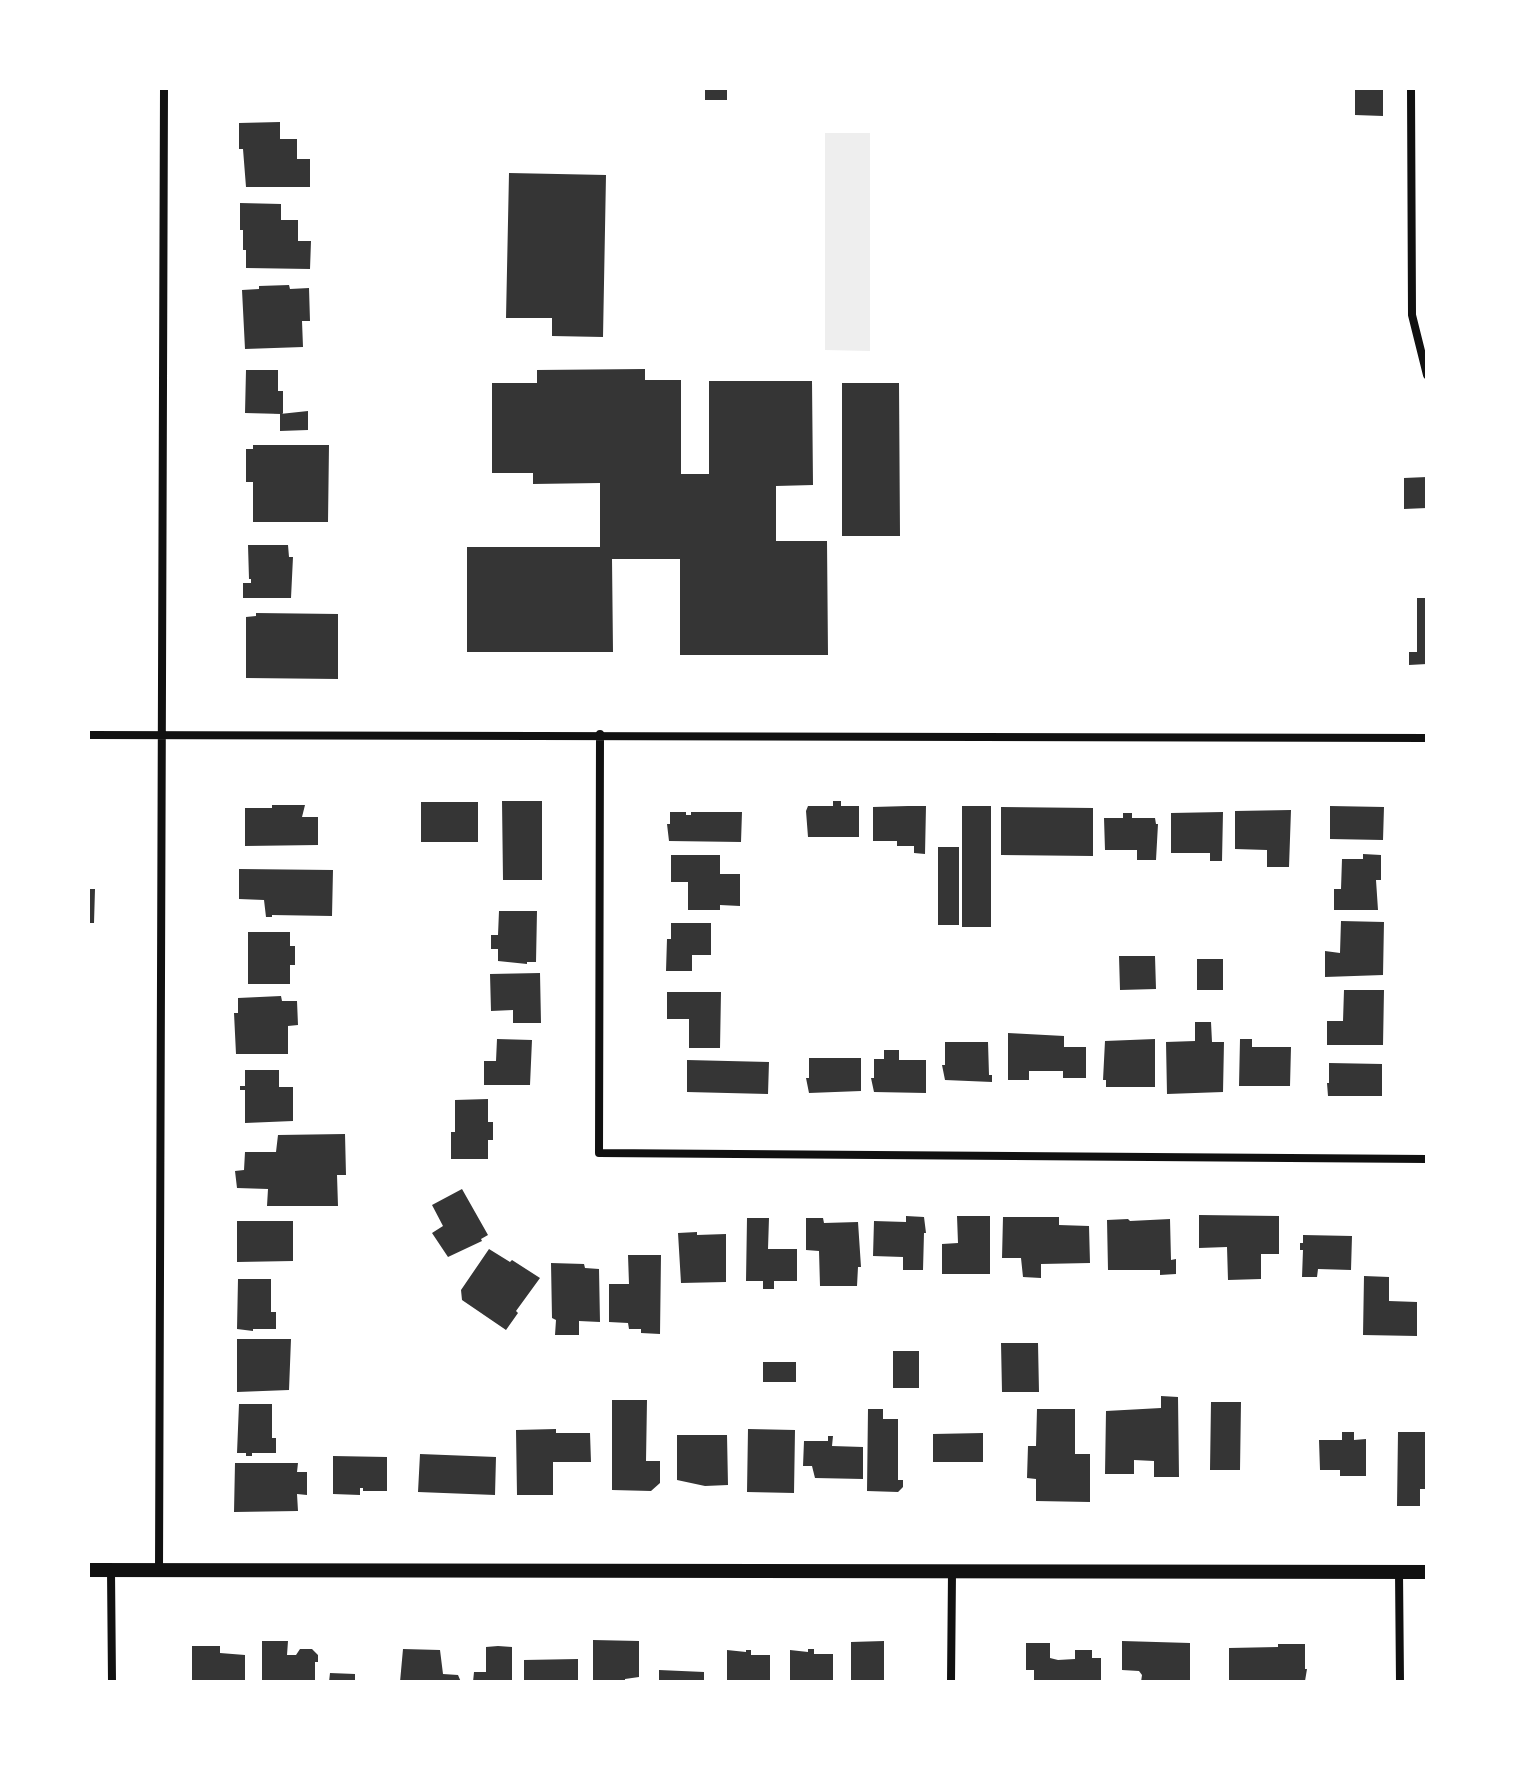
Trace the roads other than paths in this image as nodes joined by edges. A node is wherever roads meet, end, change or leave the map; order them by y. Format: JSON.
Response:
{"nodes":[{"id":1,"x":164,"y":88,"type":"edge"},
{"id":2,"x":1411,"y":88,"type":"edge"},
{"id":3,"x":1427,"y":375,"type":"edge"},
{"id":4,"x":600,"y":734,"type":"junction"},
{"id":5,"x":88,"y":735,"type":"edge"},
{"id":6,"x":163,"y":735,"type":"junction"},
{"id":7,"x":1427,"y":738,"type":"edge"},
{"id":8,"x":1427,"y":1159,"type":"edge"},
{"id":9,"x":159,"y":1569,"type":"junction"},
{"id":10,"x":88,"y":1570,"type":"edge"},
{"id":11,"x":111,"y":1571,"type":"junction"},
{"id":12,"x":1399,"y":1572,"type":"junction"},
{"id":13,"x":1427,"y":1572,"type":"edge"},
{"id":14,"x":952,"y":1573,"type":"junction"},
{"id":15,"x":112,"y":1682,"type":"edge"},
{"id":16,"x":951,"y":1682,"type":"edge"},
{"id":17,"x":1400,"y":1682,"type":"edge"}],
"edges":[{"from":1,"to":6,"type":"street"},
{"from":2,"to":3,"type":"street"},
{"from":4,"to":6,"type":"street"},
{"from":4,"to":7,"type":"street"},
{"from":4,"to":8,"type":"street"},
{"from":5,"to":6,"type":"street"},
{"from":6,"to":9,"type":"street"},
{"from":9,"to":11,"type":"street"},
{"from":9,"to":14,"type":"street"},
{"from":10,"to":11,"type":"street"},
{"from":11,"to":15,"type":"street"},
{"from":12,"to":13,"type":"street"},
{"from":12,"to":14,"type":"street"},
{"from":12,"to":17,"type":"street"},
{"from":14,"to":16,"type":"street"}]}
